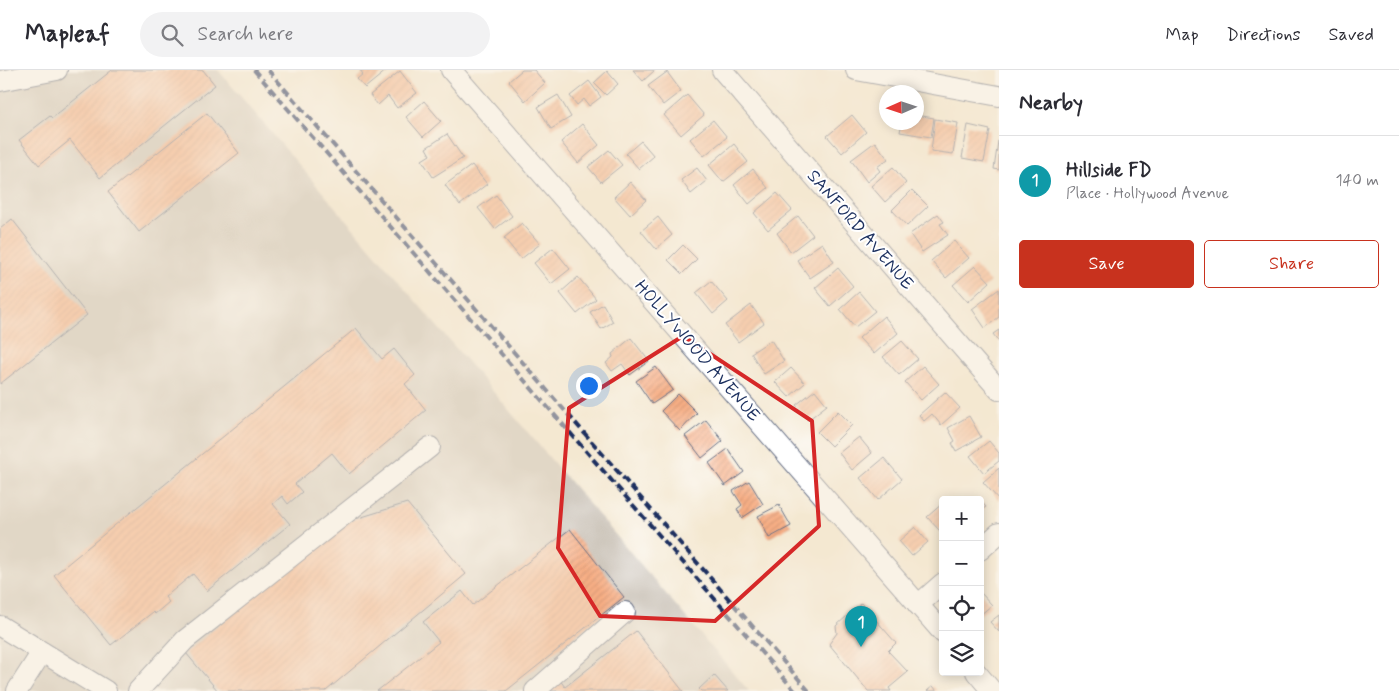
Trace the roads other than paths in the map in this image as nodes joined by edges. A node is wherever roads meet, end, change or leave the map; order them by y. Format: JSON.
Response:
{"nodes":[{"id":1,"x":57,"y":70,"type":"edge"},
{"id":2,"x":451,"y":70,"type":"edge"},
{"id":3,"x":722,"y":70,"type":"edge"},
{"id":4,"x":856,"y":70,"type":"edge"},
{"id":5,"x":0,"y":81,"type":"edge"},
{"id":6,"x":999,"y":96,"type":"edge"},
{"id":7,"x":999,"y":390,"type":"edge"},
{"id":8,"x":430,"y":447,"type":"dead end"},
{"id":9,"x":999,"y":533,"type":"edge"},
{"id":10,"x":984,"y":546,"type":"edge"},
{"id":11,"x":939,"y":586,"type":"edge"},
{"id":12,"x":918,"y":604,"type":"junction"},
{"id":13,"x":625,"y":612,"type":"dead end"},
{"id":14,"x":0,"y":626,"type":"edge"},
{"id":15,"x":941,"y":631,"type":"edge"},
{"id":16,"x":42,"y":652,"type":"junction"},
{"id":17,"x":979,"y":676,"type":"edge"},
{"id":18,"x":17,"y":691,"type":"edge"},
{"id":19,"x":106,"y":691,"type":"edge"},
{"id":20,"x":138,"y":691,"type":"edge"},
{"id":21,"x":535,"y":691,"type":"edge"},
{"id":22,"x":992,"y":691,"type":"edge"}],
"edges":[{"from":1,"to":5,"type":"street"},
{"from":2,"to":12,"type":"street","name":"HOLLYWOOD AVENUE"},
{"from":3,"to":7,"type":"street","name":"SANFORD AVENUE"},
{"from":4,"to":6,"type":"street"},
{"from":8,"to":20,"type":"street"},
{"from":9,"to":10,"type":"street"},
{"from":11,"to":12,"type":"street"},
{"from":12,"to":15,"type":"street","name":"HOLLYWOOD AVENUE"},
{"from":13,"to":21,"type":"street"},
{"from":14,"to":16,"type":"street"},
{"from":16,"to":18,"type":"street"},
{"from":16,"to":19,"type":"street"},
{"from":17,"to":22,"type":"street"}]}
